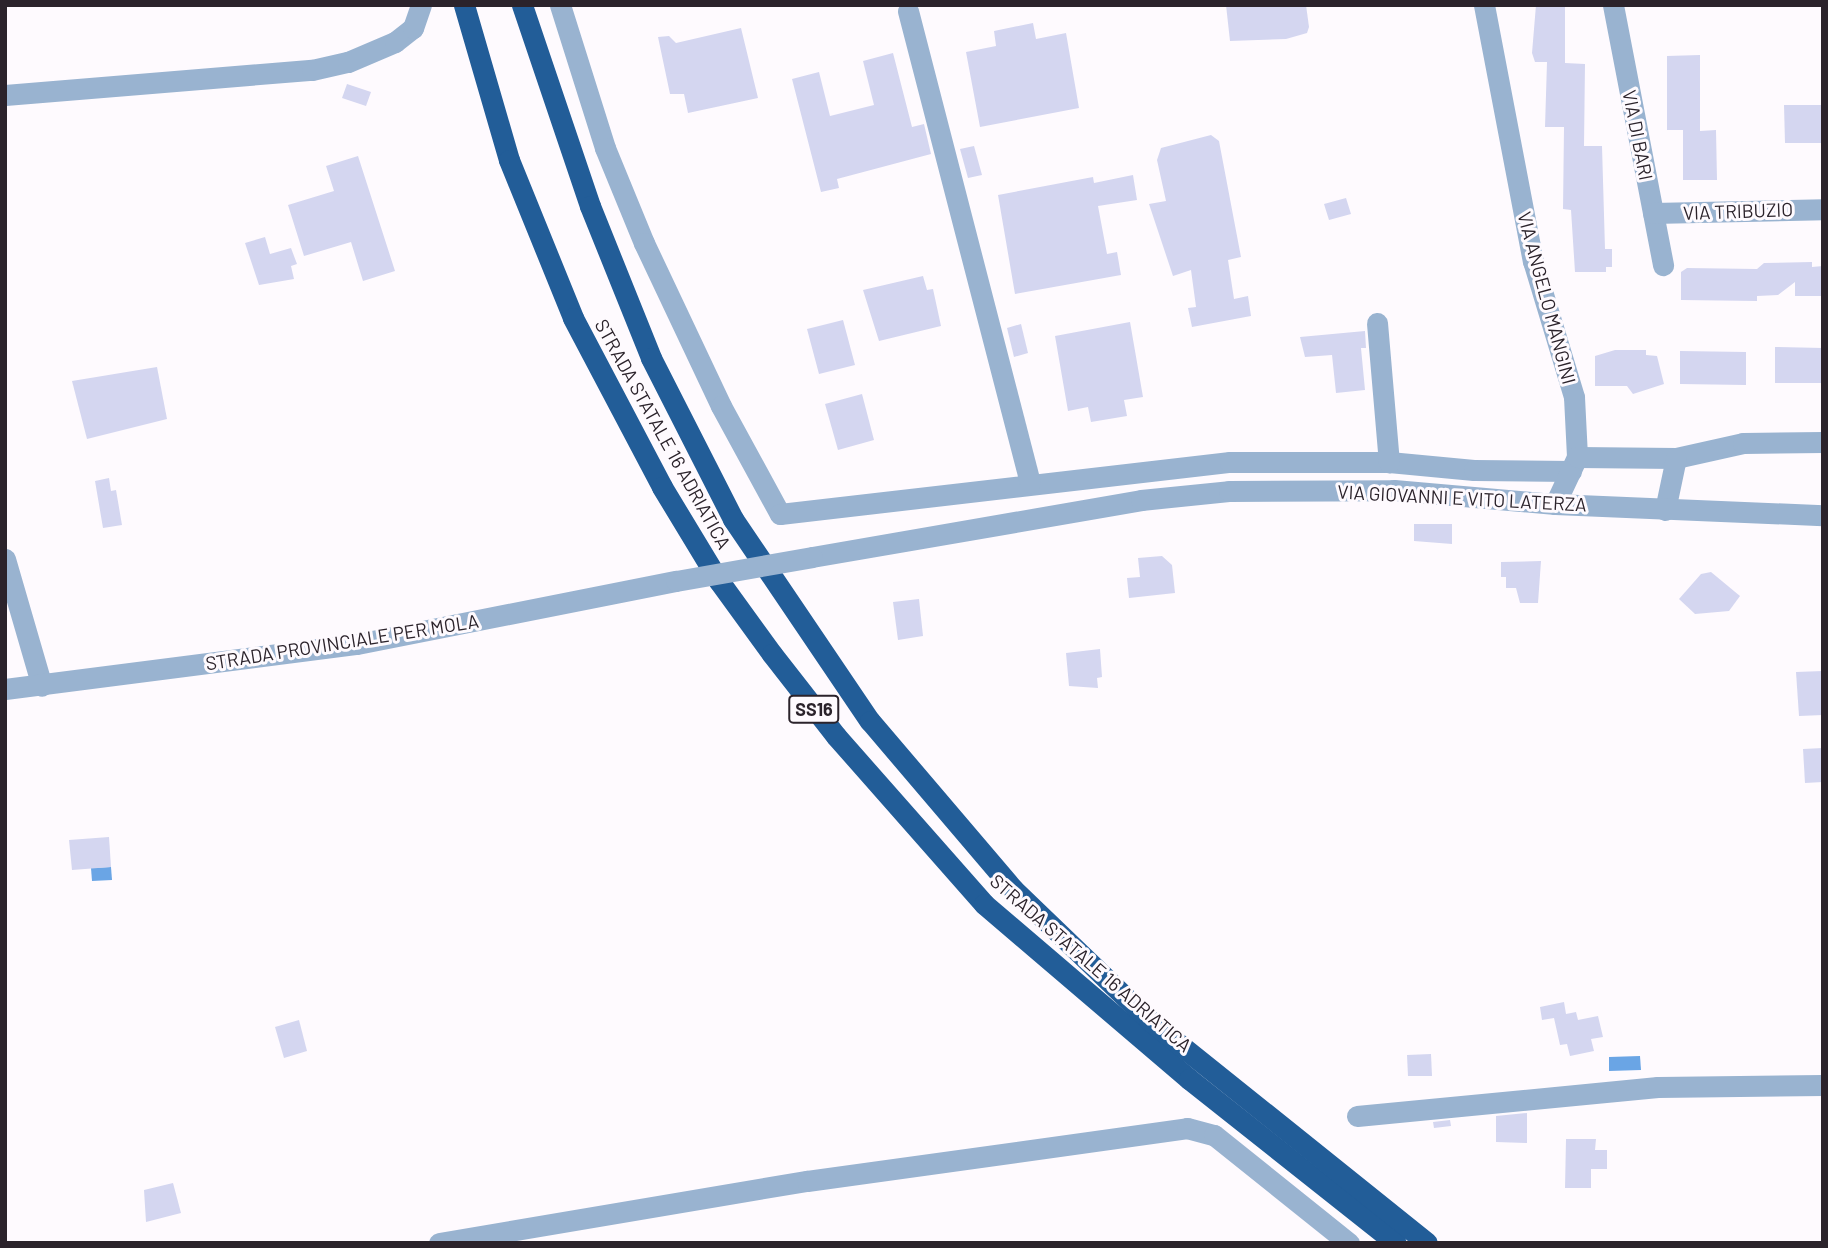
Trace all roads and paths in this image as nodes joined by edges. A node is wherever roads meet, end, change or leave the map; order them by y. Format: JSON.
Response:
{"nodes":[{"id":1,"x":421,"y":5,"type":"edge"},
{"id":2,"x":464,"y":5,"type":"edge"},
{"id":3,"x":522,"y":5,"type":"edge"},
{"id":4,"x":560,"y":5,"type":"edge"},
{"id":5,"x":1484,"y":5,"type":"edge"},
{"id":6,"x":1613,"y":5,"type":"edge"},
{"id":7,"x":908,"y":10,"type":"dead end"},
{"id":8,"x":5,"y":95,"type":"edge"},
{"id":9,"x":1823,"y":209,"type":"edge"},
{"id":10,"x":1653,"y":214,"type":"junction"},
{"id":11,"x":1662,"y":265,"type":"dead end"},
{"id":12,"x":1377,"y":323,"type":"dead end"},
{"id":13,"x":1823,"y":442,"type":"edge"},
{"id":14,"x":1676,"y":458,"type":"junction"},
{"id":15,"x":1389,"y":462,"type":"junction"},
{"id":16,"x":1574,"y":464,"type":"junction"},
{"id":17,"x":1030,"y":482,"type":"junction"},
{"id":18,"x":1555,"y":504,"type":"junction"},
{"id":19,"x":1665,"y":510,"type":"junction"},
{"id":20,"x":1823,"y":515,"type":"edge"},
{"id":21,"x":5,"y":559,"type":"edge"},
{"id":22,"x":676,"y":581,"type":"joint"},
{"id":23,"x":42,"y":686,"type":"junction"},
{"id":24,"x":5,"y":689,"type":"edge"},
{"id":25,"x":1823,"y":1085,"type":"edge"},
{"id":26,"x":1357,"y":1116,"type":"dead end"},
{"id":27,"x":439,"y":1243,"type":"edge"},
{"id":28,"x":1349,"y":1243,"type":"edge"},
{"id":29,"x":1396,"y":1243,"type":"edge"},
{"id":30,"x":1427,"y":1243,"type":"edge"}],
"edges":[{"from":1,"to":8,"type":"street"},
{"from":2,"to":29,"type":"highway","name":"STRADA STATALE 16 ADRIATICA","number":"SS16"},
{"from":3,"to":30,"type":"highway","name":"STRADA STATALE 16 ADRIATICA","number":"SS16"},
{"from":4,"to":17,"type":"street"},
{"from":5,"to":16,"type":"street","name":"VIA ANGELO MANGINI"},
{"from":6,"to":10,"type":"street","name":"VIA DI BARI"},
{"from":7,"to":17,"type":"street"},
{"from":9,"to":10,"type":"street","name":"VIA TRIBUZIO"},
{"from":10,"to":11,"type":"street","name":"VIA DI BARI"},
{"from":12,"to":15,"type":"street"},
{"from":13,"to":14,"type":"street"},
{"from":14,"to":16,"type":"street"},
{"from":14,"to":19,"type":"street"},
{"from":15,"to":16,"type":"street"},
{"from":15,"to":17,"type":"street"},
{"from":16,"to":18,"type":"street","name":"VIA ANGELO MANGINI"},
{"from":18,"to":19,"type":"street","name":"VIA GIOVANNI E VITO LATERZA"},
{"from":18,"to":22,"type":"street","name":"VIA GIOVANNI E VITO LATERZA","bridge":true},
{"from":19,"to":20,"type":"street","name":"VIA GIOVANNI E VITO LATERZA"},
{"from":21,"to":23,"type":"street"},
{"from":22,"to":23,"type":"street","name":"STRADA PROVINCIALE PER MOLA"},
{"from":23,"to":24,"type":"street","name":"STRADA PROVINCIALE PER MOLA"},
{"from":25,"to":26,"type":"street"},
{"from":27,"to":28,"type":"street"}]}
